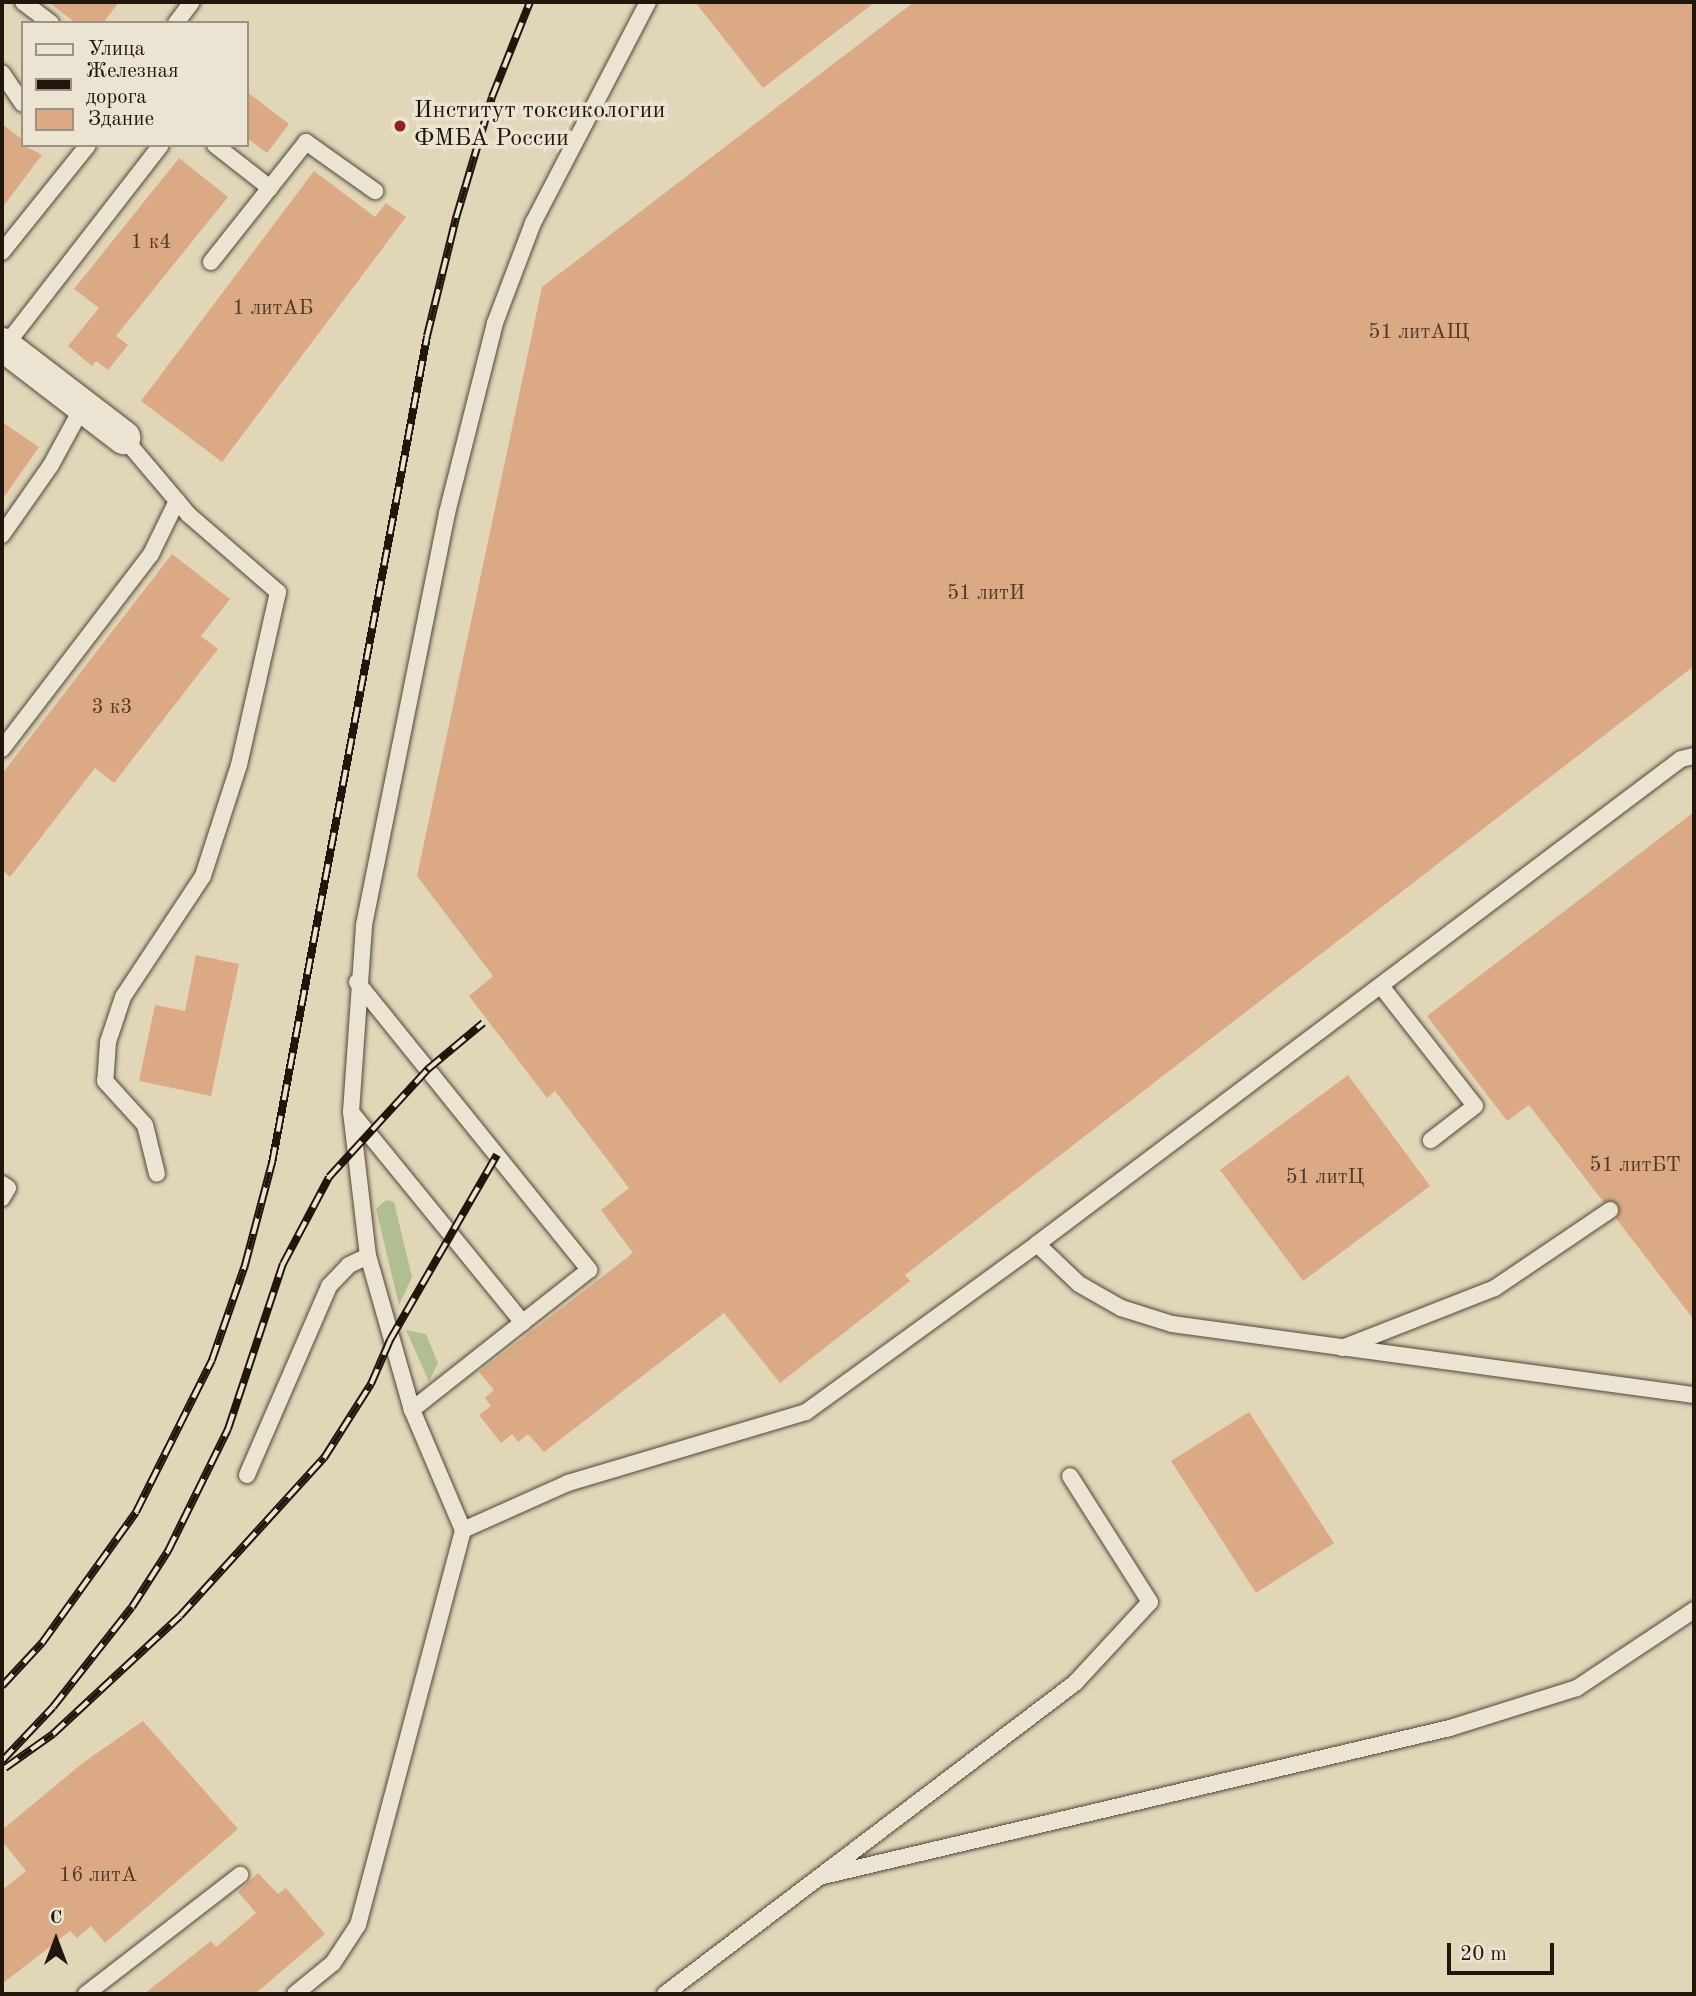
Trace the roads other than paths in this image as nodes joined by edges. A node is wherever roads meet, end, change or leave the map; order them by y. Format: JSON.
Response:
{"nodes":[{"id":1,"x":23,"y":2,"type":"edge"},
{"id":2,"x":192,"y":2,"type":"edge"},
{"id":3,"x":648,"y":2,"type":"edge"},
{"id":4,"x":48,"y":21,"type":"edge"},
{"id":5,"x":178,"y":21,"type":"edge"},
{"id":6,"x":2,"y":73,"type":"edge"},
{"id":7,"x":21,"y":101,"type":"edge"},
{"id":8,"x":159,"y":147,"type":"edge"},
{"id":9,"x":218,"y":147,"type":"edge"},
{"id":10,"x":81,"y":148,"type":"edge"},
{"id":11,"x":270,"y":188,"type":"junction"},
{"id":12,"x":375,"y":191,"type":"dead end"},
{"id":13,"x":2,"y":252,"type":"edge"},
{"id":14,"x":211,"y":262,"type":"dead end"},
{"id":15,"x":3,"y":345,"type":"edge"},
{"id":16,"x":83,"y":406,"type":"junction"},
{"id":17,"x":123,"y":437,"type":"joint"},
{"id":18,"x":177,"y":501,"type":"junction"},
{"id":19,"x":2,"y":535,"type":"edge"},
{"id":20,"x":2,"y":749,"type":"edge"},
{"id":21,"x":1694,"y":756,"type":"edge"},
{"id":22,"x":357,"y":982,"type":"junction"},
{"id":23,"x":1381,"y":986,"type":"junction"},
{"id":24,"x":351,"y":1112,"type":"junction"},
{"id":25,"x":1432,"y":1140,"type":"dead end"},
{"id":26,"x":157,"y":1174,"type":"dead end"},
{"id":27,"x":2,"y":1184,"type":"edge"},
{"id":28,"x":2,"y":1198,"type":"edge"},
{"id":29,"x":1610,"y":1210,"type":"dead end"},
{"id":30,"x":1037,"y":1244,"type":"junction"},
{"id":31,"x":368,"y":1256,"type":"junction"},
{"id":32,"x":523,"y":1322,"type":"junction"},
{"id":33,"x":1340,"y":1349,"type":"junction"},
{"id":34,"x":1694,"y":1395,"type":"edge"},
{"id":35,"x":412,"y":1410,"type":"junction"},
{"id":36,"x":247,"y":1475,"type":"dead end"},
{"id":37,"x":1070,"y":1476,"type":"dead end"},
{"id":38,"x":463,"y":1530,"type":"junction"},
{"id":39,"x":1694,"y":1610,"type":"edge"},
{"id":40,"x":240,"y":1875,"type":"dead end"},
{"id":41,"x":819,"y":1877,"type":"junction"},
{"id":42,"x":86,"y":1994,"type":"edge"},
{"id":43,"x":295,"y":1994,"type":"edge"},
{"id":44,"x":665,"y":1994,"type":"edge"}],
"edges":[{"from":1,"to":4,"type":"lane"},
{"from":2,"to":5,"type":"lane"},
{"from":3,"to":22,"type":"lane"},
{"from":6,"to":7,"type":"lane"},
{"from":8,"to":15,"type":"lane"},
{"from":9,"to":11,"type":"lane"},
{"from":10,"to":13,"type":"lane"},
{"from":11,"to":12,"type":"lane"},
{"from":11,"to":14,"type":"lane"},
{"from":15,"to":16,"type":"street"},
{"from":16,"to":17,"type":"street"},
{"from":16,"to":19,"type":"lane"},
{"from":17,"to":18,"type":"lane"},
{"from":18,"to":20,"type":"lane"},
{"from":18,"to":26,"type":"lane"},
{"from":21,"to":23,"type":"lane"},
{"from":22,"to":24,"type":"lane"},
{"from":22,"to":32,"type":"lane"},
{"from":23,"to":25,"type":"lane"},
{"from":23,"to":30,"type":"lane"},
{"from":24,"to":31,"type":"lane"},
{"from":24,"to":32,"type":"lane"},
{"from":27,"to":28,"type":"lane"},
{"from":29,"to":33,"type":"lane"},
{"from":30,"to":33,"type":"lane"},
{"from":30,"to":38,"type":"lane"},
{"from":31,"to":35,"type":"lane"},
{"from":31,"to":36,"type":"lane"},
{"from":32,"to":35,"type":"lane"},
{"from":33,"to":34,"type":"lane"},
{"from":35,"to":38,"type":"lane"},
{"from":37,"to":41,"type":"lane"},
{"from":38,"to":43,"type":"lane"},
{"from":39,"to":41,"type":"lane"},
{"from":40,"to":42,"type":"lane"},
{"from":41,"to":44,"type":"lane"}]}
